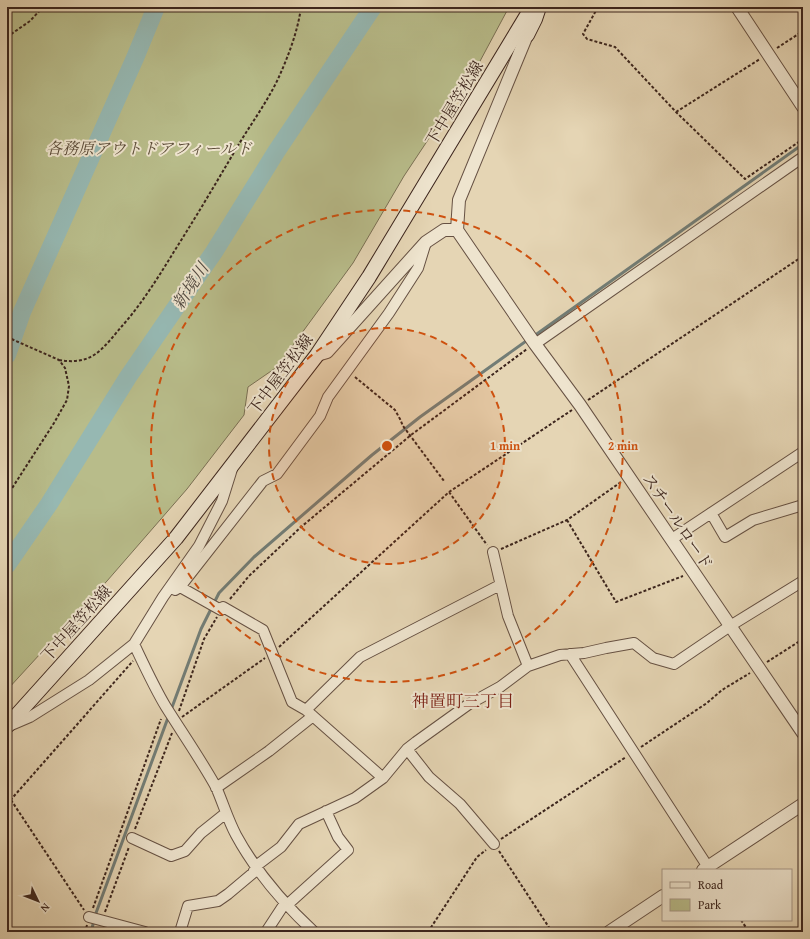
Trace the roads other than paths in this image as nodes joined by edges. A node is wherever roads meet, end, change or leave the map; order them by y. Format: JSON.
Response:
{"nodes":[{"id":1,"x":532,"y":7,"type":"edge"},
{"id":2,"x":538,"y":7,"type":"edge"},
{"id":3,"x":737,"y":7,"type":"edge"},
{"id":4,"x":525,"y":29,"type":"junction"},
{"id":5,"x":803,"y":107,"type":"edge"},
{"id":6,"x":803,"y":157,"type":"edge"},
{"id":7,"x":457,"y":230,"type":"junction"},
{"id":8,"x":426,"y":242,"type":"junction"},
{"id":9,"x":531,"y":339,"type":"junction"},
{"id":10,"x":317,"y":355,"type":"junction"},
{"id":11,"x":803,"y":452,"type":"edge"},
{"id":12,"x":234,"y":464,"type":"junction"},
{"id":13,"x":803,"y":504,"type":"edge"},
{"id":14,"x":711,"y":513,"type":"junction"},
{"id":15,"x":672,"y":539,"type":"junction"},
{"id":16,"x":493,"y":552,"type":"road end"},
{"id":17,"x":803,"y":581,"type":"edge"},
{"id":18,"x":500,"y":584,"type":"junction"},
{"id":19,"x":180,"y":587,"type":"junction"},
{"id":20,"x":163,"y":597,"type":"junction"},
{"id":21,"x":730,"y":626,"type":"junction"},
{"id":22,"x":134,"y":644,"type":"junction"},
{"id":23,"x":570,"y":654,"type":"junction"},
{"id":24,"x":528,"y":666,"type":"junction"},
{"id":25,"x":310,"y":713,"type":"junction"},
{"id":26,"x":7,"y":726,"type":"edge"},
{"id":27,"x":803,"y":733,"type":"edge"},
{"id":28,"x":407,"y":749,"type":"junction"},
{"id":29,"x":383,"y":778,"type":"junction"},
{"id":30,"x":216,"y":788,"type":"junction"},
{"id":31,"x":803,"y":804,"type":"edge"},
{"id":32,"x":326,"y":811,"type":"junction"},
{"id":33,"x":226,"y":813,"type":"junction"},
{"id":34,"x":132,"y":838,"type":"road end"},
{"id":35,"x":494,"y":844,"type":"road end"},
{"id":36,"x":256,"y":866,"type":"junction"},
{"id":37,"x":705,"y":868,"type":"edge"},
{"id":38,"x":662,"y":897,"type":"edge"},
{"id":39,"x":286,"y":904,"type":"junction"},
{"id":40,"x":95,"y":919,"type":"road end"},
{"id":41,"x":622,"y":928,"type":"edge"},
{"id":42,"x":145,"y":932,"type":"edge"},
{"id":43,"x":180,"y":932,"type":"edge"},
{"id":44,"x":266,"y":932,"type":"edge"},
{"id":45,"x":314,"y":932,"type":"edge"},
{"id":46,"x":609,"y":932,"type":"edge"}],
"edges":[{"from":1,"to":4,"type":"main road","name":"下中屋笠松線"},
{"from":2,"to":4,"type":"main road"},
{"from":3,"to":5,"type":"street"},
{"from":4,"to":7,"type":"street"},
{"from":4,"to":10,"type":"main road","name":"下中屋笠松線"},
{"from":6,"to":9,"type":"street"},
{"from":7,"to":8,"type":"street"},
{"from":7,"to":9,"type":"street","name":"スチールロード"},
{"from":8,"to":10,"type":"street"},
{"from":8,"to":19,"type":"street"},
{"from":9,"to":15,"type":"street","name":"スチールロード"},
{"from":10,"to":12,"type":"main road","name":"下中屋笠松線"},
{"from":11,"to":14,"type":"street"},
{"from":12,"to":20,"type":"street"},
{"from":12,"to":26,"type":"main road","name":"下中屋笠松線"},
{"from":13,"to":14,"type":"street"},
{"from":14,"to":15,"type":"street"},
{"from":15,"to":21,"type":"street","name":"スチールロード"},
{"from":16,"to":18,"type":"street"},
{"from":17,"to":21,"type":"street"},
{"from":18,"to":24,"type":"street"},
{"from":18,"to":25,"type":"street"},
{"from":19,"to":20,"type":"street"},
{"from":19,"to":25,"type":"street"},
{"from":20,"to":22,"type":"street"},
{"from":21,"to":23,"type":"street"},
{"from":21,"to":27,"type":"street","name":"スチールロード"},
{"from":22,"to":26,"type":"street"},
{"from":22,"to":30,"type":"street"},
{"from":23,"to":24,"type":"street"},
{"from":23,"to":37,"type":"street"},
{"from":24,"to":28,"type":"street"},
{"from":25,"to":29,"type":"street"},
{"from":25,"to":30,"type":"street"},
{"from":28,"to":29,"type":"street"},
{"from":28,"to":35,"type":"street"},
{"from":29,"to":32,"type":"street"},
{"from":30,"to":33,"type":"street"},
{"from":31,"to":37,"type":"street"},
{"from":32,"to":36,"type":"street"},
{"from":32,"to":39,"type":"street"},
{"from":33,"to":34,"type":"street"},
{"from":33,"to":36,"type":"street"},
{"from":36,"to":39,"type":"street"},
{"from":36,"to":43,"type":"street"},
{"from":38,"to":41,"type":"street"},
{"from":39,"to":44,"type":"street"},
{"from":39,"to":45,"type":"street"},
{"from":40,"to":42,"type":"street"},
{"from":41,"to":46,"type":"street"}]}
